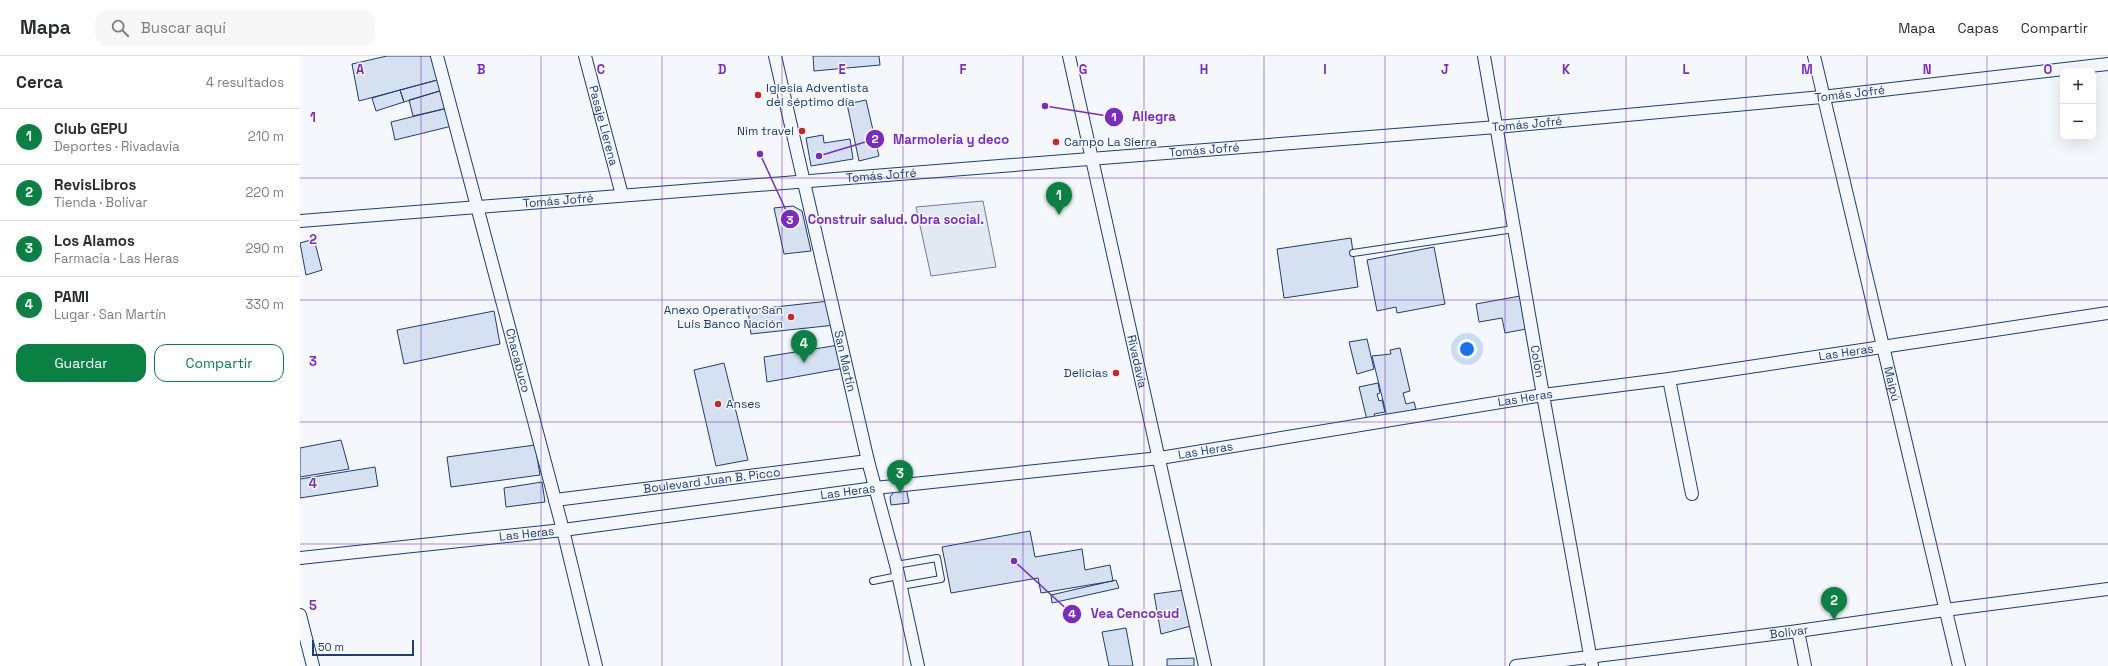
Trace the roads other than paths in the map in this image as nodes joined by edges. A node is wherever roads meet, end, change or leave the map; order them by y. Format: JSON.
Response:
{"nodes":[{"id":1,"x":437,"y":56,"type":"edge"},
{"id":2,"x":585,"y":56,"type":"edge"},
{"id":3,"x":775,"y":56,"type":"edge"},
{"id":4,"x":1070,"y":56,"type":"edge"},
{"id":5,"x":1484,"y":56,"type":"edge"},
{"id":6,"x":1814,"y":56,"type":"edge"},
{"id":7,"x":2108,"y":64,"type":"edge"},
{"id":8,"x":1822,"y":97,"type":"junction"},
{"id":9,"x":1496,"y":127,"type":"junction"},
{"id":10,"x":1091,"y":158,"type":"junction"},
{"id":11,"x":804,"y":181,"type":"junction"},
{"id":12,"x":622,"y":195,"type":"junction"},
{"id":13,"x":476,"y":208,"type":"junction"},
{"id":14,"x":300,"y":222,"type":"edge"},
{"id":15,"x":1514,"y":229,"type":"junction"},
{"id":16,"x":1353,"y":253,"type":"dead end"},
{"id":17,"x":2108,"y":313,"type":"edge"},
{"id":18,"x":1883,"y":347,"type":"junction"},
{"id":19,"x":1669,"y":379,"type":"junction"},
{"id":20,"x":1543,"y":395,"type":"junction"},
{"id":21,"x":1160,"y":458,"type":"junction"},
{"id":22,"x":868,"y":461,"type":"junction"},
{"id":23,"x":875,"y":488,"type":"junction"},
{"id":24,"x":1692,"y":494,"type":"dead end"},
{"id":25,"x":555,"y":500,"type":"junction"},
{"id":26,"x":563,"y":530,"type":"junction"},
{"id":27,"x":300,"y":558,"type":"edge"},
{"id":28,"x":898,"y":576,"type":"junction"},
{"id":29,"x":873,"y":581,"type":"dead end"},
{"id":30,"x":2108,"y":589,"type":"edge"},
{"id":31,"x":1945,"y":610,"type":"junction"},
{"id":32,"x":300,"y":615,"type":"edge"},
{"id":33,"x":1798,"y":632,"type":"junction"},
{"id":34,"x":1592,"y":661,"type":"edge"},
{"id":35,"x":313,"y":666,"type":"edge"},
{"id":36,"x":596,"y":666,"type":"edge"},
{"id":37,"x":918,"y":666,"type":"edge"},
{"id":38,"x":1205,"y":666,"type":"edge"},
{"id":39,"x":1516,"y":666,"type":"edge"},
{"id":40,"x":1805,"y":666,"type":"edge"},
{"id":41,"x":1959,"y":666,"type":"edge"}],
"edges":[{"from":1,"to":13,"type":"street","name":"Chacabuco"},
{"from":2,"to":12,"type":"street","name":"Pasaje Llerena"},
{"from":3,"to":11,"type":"street","name":"San Martín"},
{"from":4,"to":10,"type":"street","name":"Rivadavia"},
{"from":5,"to":9,"type":"street","name":"Colón"},
{"from":6,"to":8,"type":"street","name":"Maipú"},
{"from":7,"to":8,"type":"street","name":"Tomás Jofré"},
{"from":8,"to":9,"type":"street","name":"Tomás Jofré"},
{"from":8,"to":18,"type":"street","name":"Maipú"},
{"from":9,"to":10,"type":"street","name":"Tomás Jofré"},
{"from":9,"to":15,"type":"street","name":"Colón"},
{"from":10,"to":11,"type":"street","name":"Tomás Jofré"},
{"from":10,"to":21,"type":"street","name":"Rivadavia"},
{"from":11,"to":12,"type":"street","name":"Tomás Jofré"},
{"from":11,"to":22,"type":"street","name":"San Martín"},
{"from":12,"to":13,"type":"street","name":"Tomás Jofré"},
{"from":13,"to":14,"type":"street","name":"Tomás Jofré"},
{"from":13,"to":25,"type":"street","name":"Chacabuco"},
{"from":15,"to":16,"type":"lane"},
{"from":15,"to":20,"type":"street","name":"Colón"},
{"from":17,"to":18,"type":"street","name":"Las Heras"},
{"from":18,"to":19,"type":"street","name":"Las Heras"},
{"from":18,"to":31,"type":"street","name":"Maipú"},
{"from":19,"to":20,"type":"street","name":"Las Heras"},
{"from":19,"to":24,"type":"street"},
{"from":20,"to":21,"type":"street","name":"Las Heras"},
{"from":20,"to":34,"type":"street","name":"Colón"},
{"from":21,"to":23,"type":"street","name":"Las Heras"},
{"from":21,"to":38,"type":"street","name":"Rivadavia"},
{"from":22,"to":23,"type":"street","name":"San Martín"},
{"from":22,"to":25,"type":"street","name":"Boulevard Juan B. Picco"},
{"from":23,"to":26,"type":"street","name":"Las Heras"},
{"from":23,"to":28,"type":"street","name":"San Martín"},
{"from":25,"to":26,"type":"street","name":"Chacabuco"},
{"from":26,"to":27,"type":"street","name":"Las Heras"},
{"from":26,"to":36,"type":"street","name":"Chacabuco"},
{"from":28,"to":28,"type":"lane"},
{"from":28,"to":29,"type":"lane"},
{"from":28,"to":37,"type":"street","name":"San Martín"},
{"from":30,"to":31,"type":"street","name":"Bolívar"},
{"from":31,"to":33,"type":"street","name":"Bolívar"},
{"from":31,"to":41,"type":"street","name":"Maipú"},
{"from":32,"to":35,"type":"street"},
{"from":33,"to":34,"type":"street","name":"Bolívar"},
{"from":33,"to":40,"type":"street"},
{"from":34,"to":39,"type":"street","name":"Bolívar"}]}
